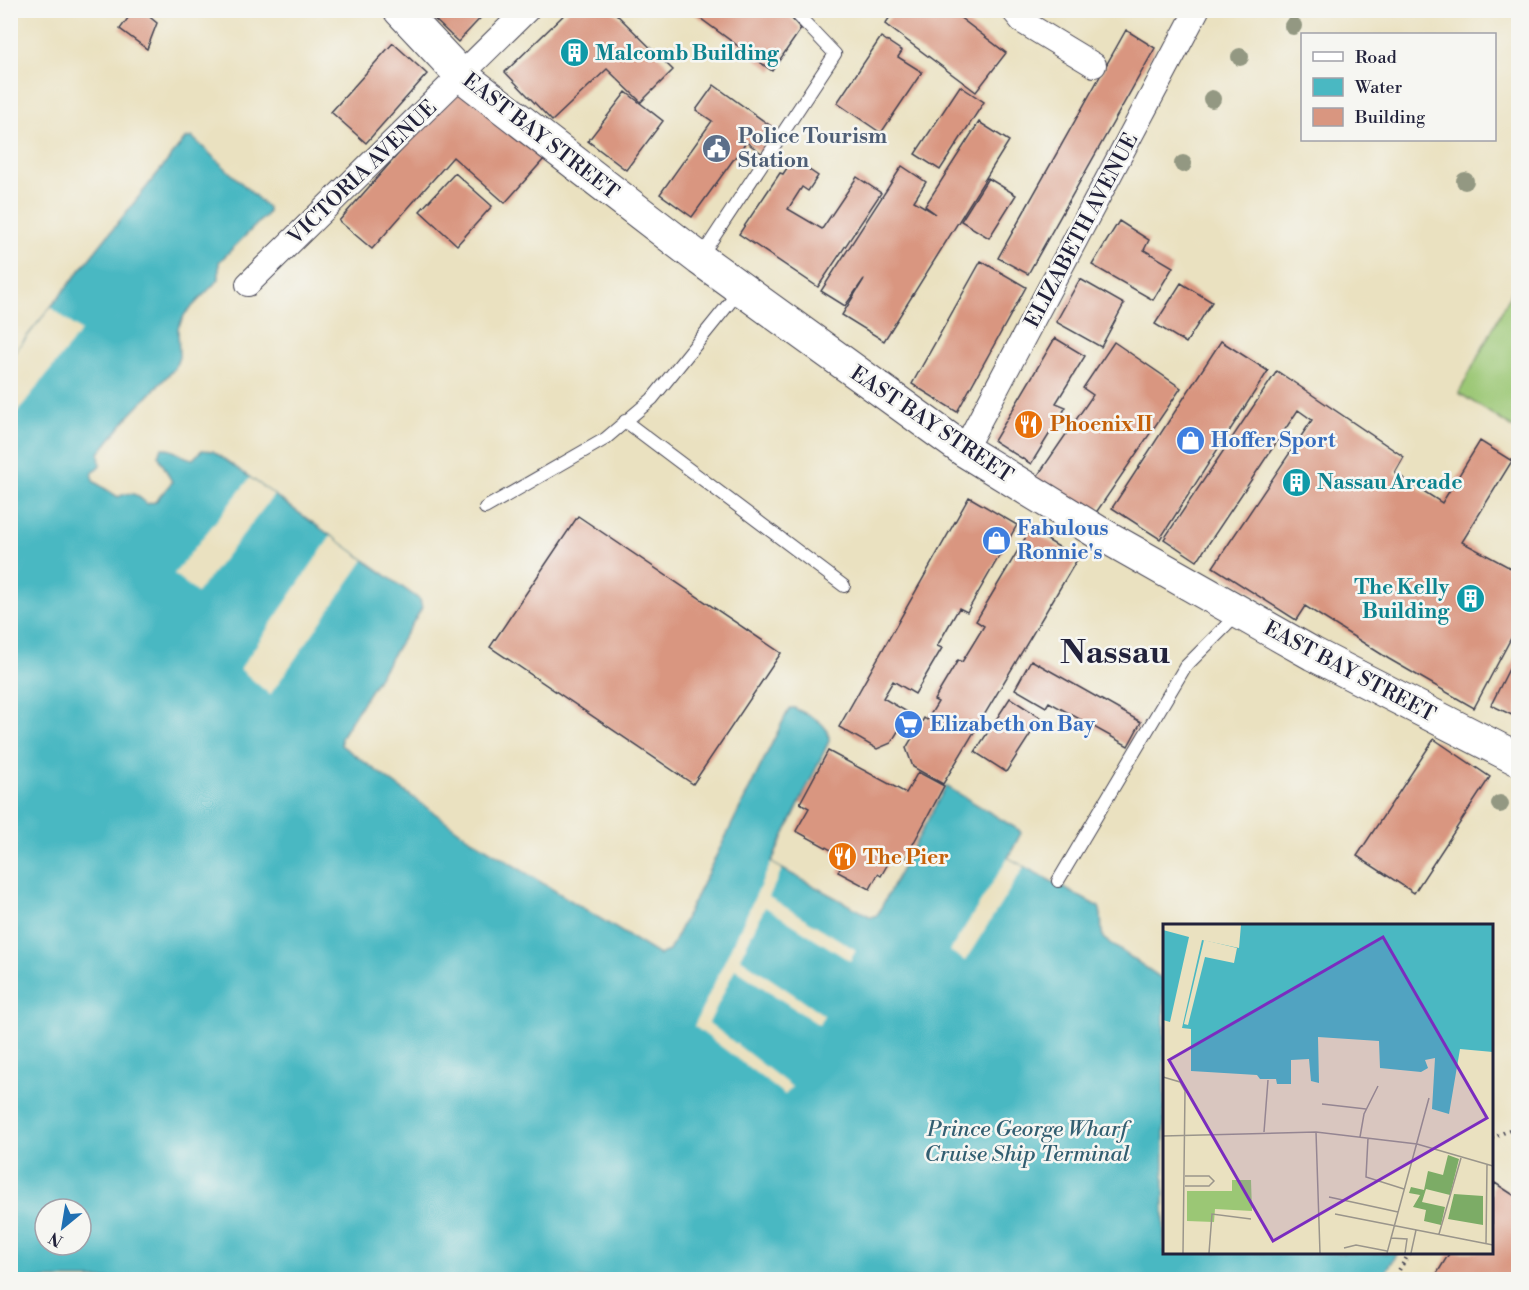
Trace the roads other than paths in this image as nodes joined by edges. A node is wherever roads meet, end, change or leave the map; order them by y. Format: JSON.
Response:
{"nodes":[{"id":1,"x":399,"y":10,"type":"edge"},
{"id":2,"x":527,"y":10,"type":"edge"},
{"id":3,"x":793,"y":10,"type":"edge"},
{"id":4,"x":1013,"y":10,"type":"edge"},
{"id":5,"x":1197,"y":10,"type":"edge"},
{"id":6,"x":1094,"y":65,"type":"dead end"},
{"id":7,"x":461,"y":75,"type":"junction"},
{"id":8,"x":700,"y":259,"type":"junction"},
{"id":9,"x":248,"y":284,"type":"dead end"},
{"id":10,"x":741,"y":289,"type":"junction"},
{"id":11,"x":626,"y":421,"type":"junction"},
{"id":12,"x":964,"y":450,"type":"junction"},
{"id":13,"x":485,"y":508,"type":"dead end"},
{"id":14,"x":844,"y":586,"type":"dead end"},
{"id":15,"x":1239,"y":612,"type":"junction"},
{"id":16,"x":1518,"y":759,"type":"edge"},
{"id":17,"x":1058,"y":881,"type":"dead end"}],
"edges":[{"from":1,"to":7,"type":"highway","name":"EAST BAY STREET"},
{"from":2,"to":7,"type":"street","name":"VICTORIA AVENUE"},
{"from":3,"to":8,"type":"lane"},
{"from":4,"to":6,"type":"street"},
{"from":5,"to":12,"type":"street","name":"ELIZABETH AVENUE"},
{"from":7,"to":8,"type":"highway","name":"EAST BAY STREET"},
{"from":7,"to":9,"type":"street","name":"VICTORIA AVENUE"},
{"from":8,"to":10,"type":"highway","name":"EAST BAY STREET"},
{"from":10,"to":11,"type":"lane"},
{"from":10,"to":12,"type":"highway","name":"EAST BAY STREET"},
{"from":11,"to":13,"type":"lane"},
{"from":11,"to":14,"type":"lane"},
{"from":12,"to":15,"type":"highway","name":"EAST BAY STREET"},
{"from":15,"to":16,"type":"highway","name":"EAST BAY STREET"},
{"from":15,"to":17,"type":"lane"}]}
